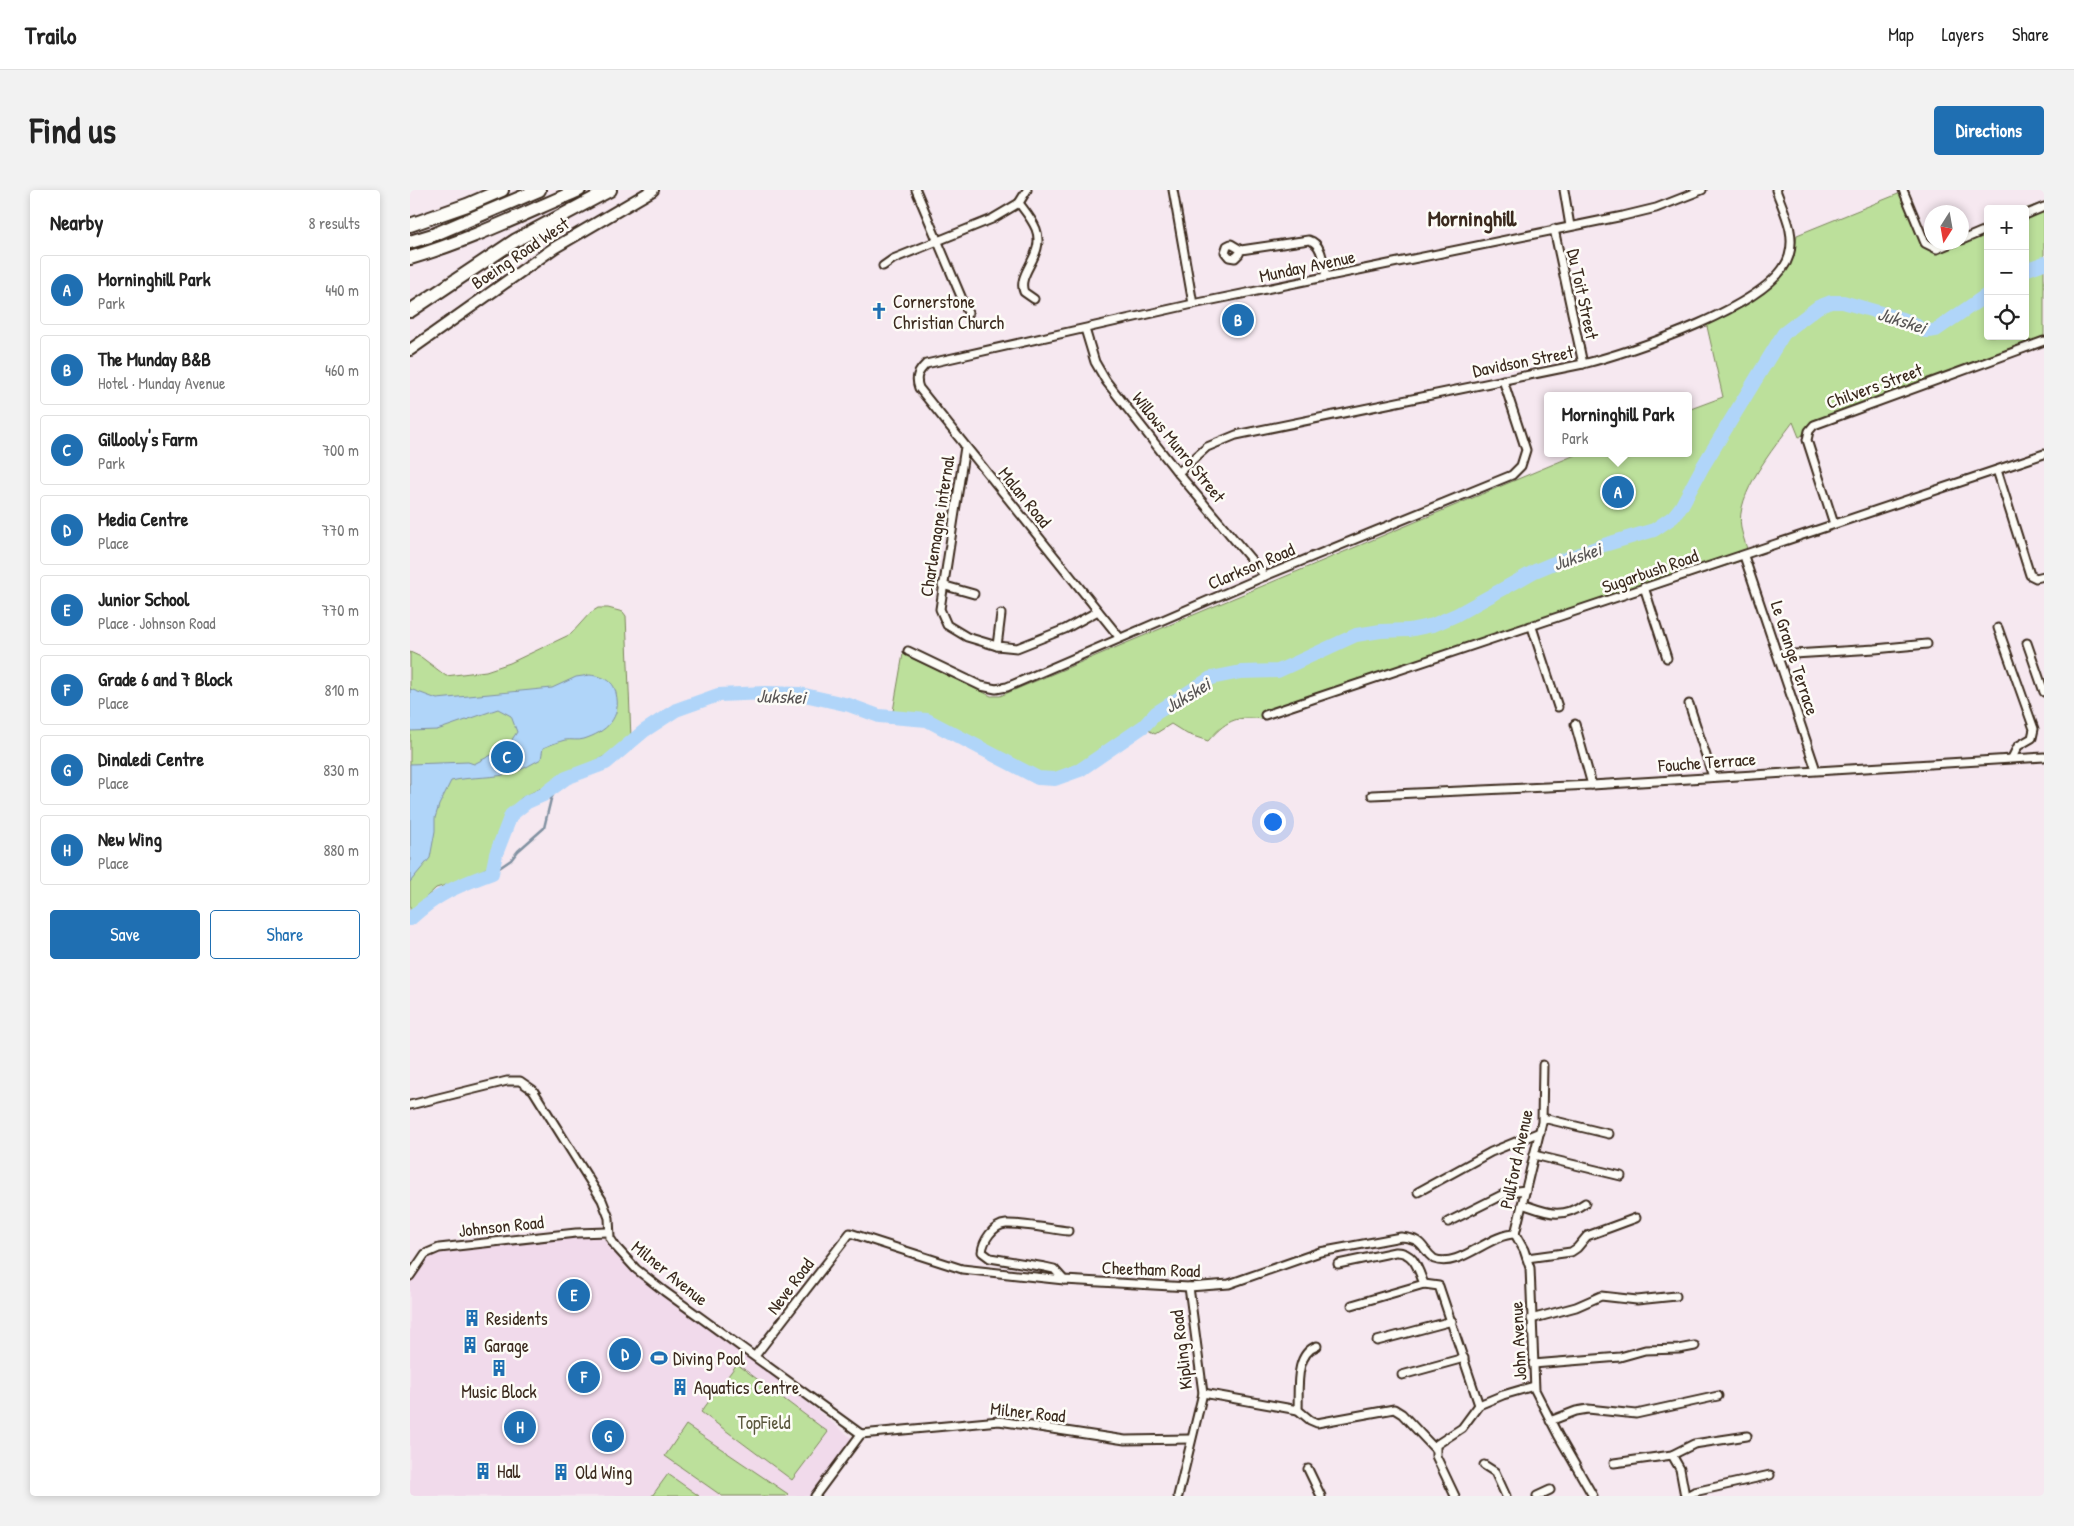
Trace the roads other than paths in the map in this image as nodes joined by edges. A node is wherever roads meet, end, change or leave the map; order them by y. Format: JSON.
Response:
{"nodes":[{"id":1,"x":502,"y":190,"type":"edge"},
{"id":2,"x":539,"y":190,"type":"edge"},
{"id":3,"x":579,"y":190,"type":"edge"},
{"id":4,"x":610,"y":190,"type":"edge"},
{"id":5,"x":653,"y":190,"type":"edge"},
{"id":6,"x":916,"y":190,"type":"edge"},
{"id":7,"x":1027,"y":190,"type":"edge"},
{"id":8,"x":1173,"y":190,"type":"edge"},
{"id":9,"x":1564,"y":190,"type":"edge"},
{"id":10,"x":1702,"y":190,"type":"edge"},
{"id":11,"x":1776,"y":190,"type":"edge"},
{"id":12,"x":1903,"y":190,"type":"edge"},
{"id":13,"x":1019,"y":203,"type":"junction"},
{"id":14,"x":2044,"y":207,"type":"edge"},
{"id":15,"x":2029,"y":213,"type":"edge"},
{"id":16,"x":410,"y":225,"type":"edge"},
{"id":17,"x":1570,"y":226,"type":"junction"},
{"id":18,"x":1554,"y":230,"type":"junction"},
{"id":19,"x":1984,"y":231,"type":"edge"},
{"id":20,"x":1969,"y":237,"type":"edge"},
{"id":21,"x":1924,"y":241,"type":"edge"},
{"id":22,"x":410,"y":242,"type":"edge"},
{"id":23,"x":938,"y":242,"type":"junction"},
{"id":24,"x":1241,"y":250,"type":"dead end"},
{"id":25,"x":410,"y":258,"type":"edge"},
{"id":26,"x":883,"y":266,"type":"dead end"},
{"id":27,"x":1326,"y":277,"type":"junction"},
{"id":28,"x":1034,"y":299,"type":"dead end"},
{"id":29,"x":1193,"y":304,"type":"junction"},
{"id":30,"x":410,"y":311,"type":"edge"},
{"id":31,"x":968,"y":313,"type":"dead end"},
{"id":32,"x":1085,"y":329,"type":"junction"},
{"id":33,"x":2044,"y":341,"type":"edge"},
{"id":34,"x":410,"y":350,"type":"edge"},
{"id":35,"x":1583,"y":364,"type":"junction"},
{"id":36,"x":918,"y":371,"type":"joint"},
{"id":37,"x":1503,"y":380,"type":"junction"},
{"id":38,"x":965,"y":446,"type":"junction"},
{"id":39,"x":2044,"y":454,"type":"edge"},
{"id":40,"x":1997,"y":470,"type":"junction"},
{"id":41,"x":1178,"y":473,"type":"junction"},
{"id":42,"x":1834,"y":524,"type":"junction"},
{"id":43,"x":1744,"y":556,"type":"junction"},
{"id":44,"x":1265,"y":576,"type":"junction"},
{"id":45,"x":2044,"y":576,"type":"edge"},
{"id":46,"x":942,"y":585,"type":"junction"},
{"id":47,"x":1644,"y":587,"type":"junction"},
{"id":48,"x":974,"y":594,"type":"dead end"},
{"id":49,"x":1098,"y":611,"type":"junction"},
{"id":50,"x":1001,"y":614,"type":"dead end"},
{"id":51,"x":1532,"y":627,"type":"junction"},
{"id":52,"x":1998,"y":628,"type":"dead end"},
{"id":53,"x":1120,"y":638,"type":"junction"},
{"id":54,"x":2027,"y":643,"type":"dead end"},
{"id":55,"x":1926,"y":644,"type":"dead end"},
{"id":56,"x":997,"y":646,"type":"junction"},
{"id":57,"x":908,"y":651,"type":"dead end"},
{"id":58,"x":1778,"y":655,"type":"junction"},
{"id":59,"x":1667,"y":658,"type":"dead end"},
{"id":60,"x":2044,"y":692,"type":"edge"},
{"id":61,"x":1689,"y":704,"type":"dead end"},
{"id":62,"x":1558,"y":707,"type":"dead end"},
{"id":63,"x":1265,"y":716,"type":"dead end"},
{"id":64,"x":1575,"y":724,"type":"dead end"},
{"id":65,"x":2044,"y":757,"type":"edge"},
{"id":66,"x":2012,"y":758,"type":"junction"},
{"id":67,"x":1816,"y":770,"type":"junction"},
{"id":68,"x":1713,"y":777,"type":"junction"},
{"id":69,"x":1592,"y":785,"type":"junction"},
{"id":70,"x":1372,"y":795,"type":"dead end"},
{"id":71,"x":1543,"y":1065,"type":"dead end"},
{"id":72,"x":410,"y":1105,"type":"edge"},
{"id":73,"x":1543,"y":1118,"type":"junction"},
{"id":74,"x":1540,"y":1132,"type":"junction"},
{"id":75,"x":1609,"y":1134,"type":"dead end"},
{"id":76,"x":1534,"y":1155,"type":"junction"},
{"id":77,"x":1621,"y":1176,"type":"dead end"},
{"id":78,"x":1526,"y":1190,"type":"junction"},
{"id":79,"x":1418,"y":1192,"type":"dead end"},
{"id":80,"x":1585,"y":1203,"type":"dead end"},
{"id":81,"x":1522,"y":1204,"type":"junction"},
{"id":82,"x":1636,"y":1218,"type":"dead end"},
{"id":83,"x":1448,"y":1222,"type":"dead end"},
{"id":84,"x":1068,"y":1231,"type":"dead end"},
{"id":85,"x":608,"y":1232,"type":"junction"},
{"id":86,"x":850,"y":1233,"type":"joint"},
{"id":87,"x":1515,"y":1234,"type":"junction"},
{"id":88,"x":1527,"y":1258,"type":"junction"},
{"id":89,"x":1338,"y":1264,"type":"dead end"},
{"id":90,"x":410,"y":1276,"type":"edge"},
{"id":91,"x":1064,"y":1280,"type":"junction"},
{"id":92,"x":1424,"y":1284,"type":"junction"},
{"id":93,"x":1189,"y":1288,"type":"junction"},
{"id":94,"x":1676,"y":1296,"type":"dead end"},
{"id":95,"x":1352,"y":1305,"type":"dead end"},
{"id":96,"x":1531,"y":1318,"type":"junction"},
{"id":97,"x":1452,"y":1321,"type":"junction"},
{"id":98,"x":1377,"y":1341,"type":"dead end"},
{"id":99,"x":1317,"y":1346,"type":"dead end"},
{"id":100,"x":1695,"y":1346,"type":"dead end"},
{"id":101,"x":755,"y":1356,"type":"junction"},
{"id":102,"x":1464,"y":1358,"type":"junction"},
{"id":103,"x":1533,"y":1364,"type":"junction"},
{"id":104,"x":1402,"y":1375,"type":"dead end"},
{"id":105,"x":1534,"y":1386,"type":"junction"},
{"id":106,"x":1203,"y":1393,"type":"junction"},
{"id":107,"x":1718,"y":1396,"type":"dead end"},
{"id":108,"x":1479,"y":1405,"type":"junction"},
{"id":109,"x":1298,"y":1410,"type":"junction"},
{"id":110,"x":1550,"y":1421,"type":"junction"},
{"id":111,"x":861,"y":1434,"type":"junction"},
{"id":112,"x":1746,"y":1436,"type":"dead end"},
{"id":113,"x":1190,"y":1439,"type":"junction"},
{"id":114,"x":1435,"y":1448,"type":"junction"},
{"id":115,"x":1672,"y":1454,"type":"junction"},
{"id":116,"x":1614,"y":1463,"type":"dead end"},
{"id":117,"x":1484,"y":1464,"type":"dead end"},
{"id":118,"x":1308,"y":1469,"type":"dead end"},
{"id":119,"x":1770,"y":1475,"type":"dead end"},
{"id":120,"x":1550,"y":1490,"type":"dead end"},
{"id":121,"x":815,"y":1496,"type":"edge"},
{"id":122,"x":1178,"y":1496,"type":"edge"},
{"id":123,"x":1321,"y":1496,"type":"edge"},
{"id":124,"x":1455,"y":1496,"type":"edge"},
{"id":125,"x":1506,"y":1496,"type":"edge"},
{"id":126,"x":1537,"y":1496,"type":"edge"},
{"id":127,"x":1593,"y":1496,"type":"edge"},
{"id":128,"x":1686,"y":1496,"type":"edge"}],
"edges":[{"from":1,"to":16,"type":"highway"},
{"from":2,"to":22,"type":"highway"},
{"from":3,"to":25,"type":"highway"},
{"from":4,"to":30,"type":"highway"},
{"from":5,"to":34,"type":"main road","name":"Boeing Road West"},
{"from":6,"to":23,"type":"street"},
{"from":7,"to":13,"type":"street"},
{"from":8,"to":29,"type":"street"},
{"from":9,"to":17,"type":"street"},
{"from":10,"to":17,"type":"street","name":"Munday Avenue"},
{"from":11,"to":35,"type":"street","name":"Davidson Street"},
{"from":12,"to":21,"type":"street"},
{"from":13,"to":23,"type":"street"},
{"from":13,"to":28,"type":"street"},
{"from":14,"to":15,"type":"street"},
{"from":17,"to":18,"type":"street","name":"Munday Avenue"},
{"from":18,"to":27,"type":"street","name":"Munday Avenue"},
{"from":18,"to":35,"type":"street","name":"Du Toit Street"},
{"from":19,"to":20,"type":"street"},
{"from":23,"to":26,"type":"street"},
{"from":23,"to":31,"type":"street"},
{"from":24,"to":27,"type":"street"},
{"from":27,"to":29,"type":"street","name":"Munday Avenue"},
{"from":29,"to":32,"type":"street","name":"Munday Avenue"},
{"from":32,"to":36,"type":"street","name":"Munday Avenue"},
{"from":32,"to":41,"type":"street","name":"Willows Munro Street"},
{"from":33,"to":42,"type":"street","name":"Chilvers Street"},
{"from":35,"to":37,"type":"street","name":"Davidson Street"},
{"from":36,"to":38,"type":"street","name":"Malan Road"},
{"from":37,"to":41,"type":"street","name":"Davidson Street"},
{"from":37,"to":44,"type":"street","name":"Clarkson Road"},
{"from":38,"to":46,"type":"street","name":"Charlemagne internal"},
{"from":38,"to":49,"type":"street","name":"Malan Road"},
{"from":39,"to":40,"type":"street","name":"Sugarbush Road"},
{"from":40,"to":42,"type":"street","name":"Sugarbush Road"},
{"from":40,"to":45,"type":"street"},
{"from":41,"to":44,"type":"street","name":"Willows Munro Street"},
{"from":42,"to":43,"type":"street","name":"Sugarbush Road"},
{"from":43,"to":47,"type":"street","name":"Sugarbush Road"},
{"from":43,"to":58,"type":"street","name":"Le Grange Terrace"},
{"from":44,"to":53,"type":"street","name":"Clarkson Road"},
{"from":46,"to":48,"type":"street"},
{"from":46,"to":56,"type":"street","name":"Charlemagne internal"},
{"from":47,"to":51,"type":"street","name":"Sugarbush Road"},
{"from":47,"to":59,"type":"street"},
{"from":49,"to":53,"type":"street","name":"Malan Road"},
{"from":49,"to":56,"type":"street","name":"Charlemagne internal"},
{"from":50,"to":56,"type":"street"},
{"from":51,"to":62,"type":"street"},
{"from":51,"to":63,"type":"street","name":"Sugarbush Road"},
{"from":52,"to":66,"type":"street"},
{"from":53,"to":57,"type":"street","name":"Clarkson Road"},
{"from":54,"to":60,"type":"street"},
{"from":55,"to":58,"type":"street"},
{"from":58,"to":67,"type":"street","name":"Le Grange Terrace"},
{"from":61,"to":68,"type":"street"},
{"from":64,"to":69,"type":"street"},
{"from":65,"to":66,"type":"street","name":"Fouche Terrace"},
{"from":66,"to":67,"type":"street","name":"Fouche Terrace"},
{"from":67,"to":68,"type":"street","name":"Fouche Terrace"},
{"from":68,"to":69,"type":"street","name":"Fouche Terrace"},
{"from":69,"to":70,"type":"street","name":"Fouche Terrace"},
{"from":71,"to":73,"type":"street","name":"Pullford Avenue"},
{"from":72,"to":85,"type":"street","name":"Milner Avenue"},
{"from":73,"to":74,"type":"street","name":"Pullford Avenue"},
{"from":73,"to":75,"type":"street"},
{"from":74,"to":76,"type":"street","name":"Pullford Avenue"},
{"from":74,"to":79,"type":"street"},
{"from":76,"to":77,"type":"street"},
{"from":76,"to":78,"type":"street","name":"Pullford Avenue"},
{"from":78,"to":81,"type":"street","name":"Pullford Avenue"},
{"from":78,"to":83,"type":"street"},
{"from":80,"to":81,"type":"street"},
{"from":81,"to":87,"type":"street","name":"Pullford Avenue"},
{"from":82,"to":88,"type":"street"},
{"from":84,"to":91,"type":"street"},
{"from":85,"to":90,"type":"street","name":"Johnson Road"},
{"from":85,"to":101,"type":"street","name":"Milner Avenue"},
{"from":86,"to":91,"type":"street","name":"Cheetham Road"},
{"from":86,"to":101,"type":"street","name":"Neve Road"},
{"from":87,"to":88,"type":"street","name":"John Avenue"},
{"from":87,"to":93,"type":"street","name":"Cheetham Road"},
{"from":88,"to":96,"type":"street","name":"John Avenue"},
{"from":89,"to":92,"type":"street"},
{"from":91,"to":93,"type":"street","name":"Cheetham Road"},
{"from":92,"to":95,"type":"street"},
{"from":92,"to":97,"type":"street"},
{"from":93,"to":106,"type":"street","name":"Kipling Road"},
{"from":94,"to":96,"type":"street"},
{"from":96,"to":103,"type":"street","name":"John Avenue"},
{"from":97,"to":98,"type":"street"},
{"from":97,"to":102,"type":"street"},
{"from":99,"to":109,"type":"street"},
{"from":100,"to":103,"type":"street"},
{"from":101,"to":111,"type":"street","name":"Milner Avenue"},
{"from":102,"to":104,"type":"street"},
{"from":102,"to":108,"type":"street"},
{"from":103,"to":105,"type":"street","name":"John Avenue"},
{"from":105,"to":108,"type":"street"},
{"from":105,"to":110,"type":"street","name":"John Avenue"},
{"from":106,"to":109,"type":"street"},
{"from":106,"to":113,"type":"street","name":"Kipling Road"},
{"from":107,"to":110,"type":"street"},
{"from":108,"to":114,"type":"street"},
{"from":109,"to":114,"type":"street"},
{"from":110,"to":127,"type":"street","name":"John Avenue"},
{"from":111,"to":113,"type":"street","name":"Milner Road"},
{"from":111,"to":121,"type":"street"},
{"from":112,"to":115,"type":"street"},
{"from":113,"to":122,"type":"street","name":"Kipling Road"},
{"from":114,"to":124,"type":"street"},
{"from":115,"to":116,"type":"street"},
{"from":115,"to":128,"type":"street"},
{"from":117,"to":125,"type":"street"},
{"from":118,"to":123,"type":"street"},
{"from":119,"to":128,"type":"street"},
{"from":120,"to":126,"type":"street"}]}
